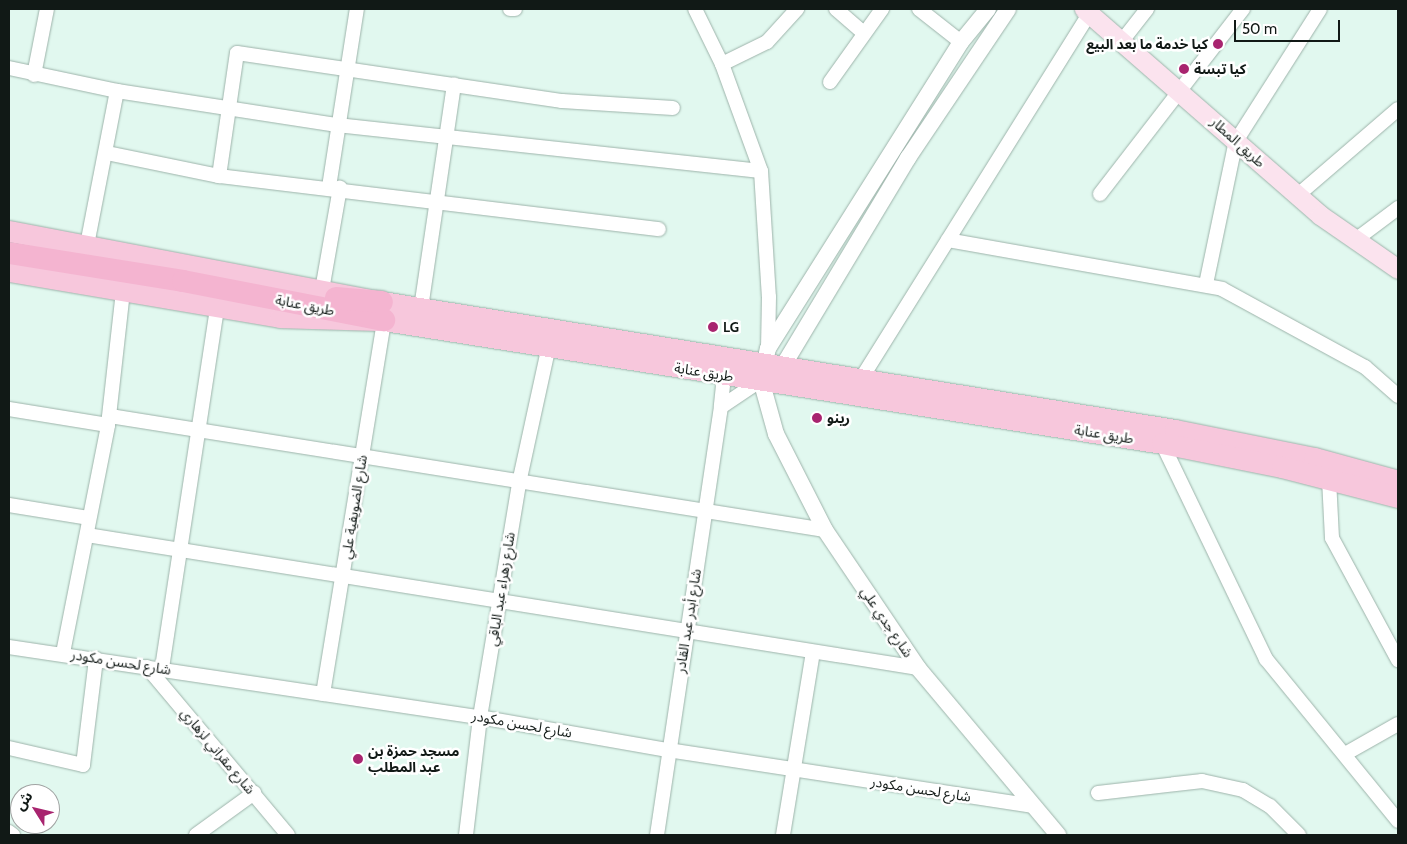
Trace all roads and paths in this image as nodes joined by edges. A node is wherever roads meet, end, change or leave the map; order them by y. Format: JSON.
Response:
{"nodes":[{"id":1,"x":48,"y":9,"type":"edge"},
{"id":2,"x":358,"y":9,"type":"edge"},
{"id":3,"x":510,"y":9,"type":"edge"},
{"id":4,"x":515,"y":9,"type":"edge"},
{"id":5,"x":695,"y":9,"type":"edge"},
{"id":6,"x":797,"y":9,"type":"edge"},
{"id":7,"x":836,"y":9,"type":"edge"},
{"id":8,"x":882,"y":9,"type":"edge"},
{"id":9,"x":919,"y":9,"type":"edge"},
{"id":10,"x":988,"y":9,"type":"edge"},
{"id":11,"x":1008,"y":9,"type":"edge"},
{"id":12,"x":1147,"y":9,"type":"edge"},
{"id":13,"x":1243,"y":9,"type":"edge"},
{"id":14,"x":1320,"y":9,"type":"edge"},
{"id":15,"x":1087,"y":11,"type":"edge"},
{"id":16,"x":864,"y":33,"type":"junction"},
{"id":17,"x":1122,"y":41,"type":"junction"},
{"id":18,"x":962,"y":42,"type":"junction"},
{"id":19,"x":722,"y":64,"type":"junction"},
{"id":20,"x":347,"y":67,"type":"junction"},
{"id":21,"x":9,"y":68,"type":"edge"},
{"id":22,"x":34,"y":75,"type":"junction"},
{"id":23,"x":830,"y":82,"type":"dead end"},
{"id":24,"x":454,"y":84,"type":"junction"},
{"id":25,"x":1180,"y":90,"type":"junction"},
{"id":26,"x":117,"y":91,"type":"junction"},
{"id":27,"x":229,"y":108,"type":"junction"},
{"id":28,"x":673,"y":108,"type":"dead end"},
{"id":29,"x":1398,"y":109,"type":"edge"},
{"id":30,"x":337,"y":125,"type":"junction"},
{"id":31,"x":446,"y":138,"type":"junction"},
{"id":32,"x":1236,"y":141,"type":"junction"},
{"id":33,"x":107,"y":153,"type":"junction"},
{"id":34,"x":761,"y":171,"type":"junction"},
{"id":35,"x":219,"y":176,"type":"junction"},
{"id":36,"x":334,"y":187,"type":"junction"},
{"id":37,"x":1100,"y":194,"type":"dead end"},
{"id":38,"x":1298,"y":195,"type":"junction"},
{"id":39,"x":436,"y":200,"type":"junction"},
{"id":40,"x":1398,"y":208,"type":"edge"},
{"id":41,"x":659,"y":229,"type":"dead end"},
{"id":42,"x":9,"y":231,"type":"edge"},
{"id":43,"x":948,"y":240,"type":"junction"},
{"id":44,"x":1354,"y":241,"type":"junction"},
{"id":45,"x":9,"y":243,"type":"edge"},
{"id":46,"x":87,"y":245,"type":"junction"},
{"id":47,"x":9,"y":254,"type":"edge"},
{"id":48,"x":1398,"y":268,"type":"edge"},
{"id":49,"x":9,"y":271,"type":"edge"},
{"id":50,"x":1206,"y":284,"type":"junction"},
{"id":51,"x":322,"y":290,"type":"junction"},
{"id":52,"x":123,"y":292,"type":"junction"},
{"id":53,"x":217,"y":308,"type":"junction"},
{"id":54,"x":421,"y":308,"type":"junction"},
{"id":55,"x":383,"y":311,"type":"junction"},
{"id":56,"x":548,"y":345,"type":"junction"},
{"id":57,"x":769,"y":364,"type":"junction"},
{"id":58,"x":724,"y":376,"type":"junction"},
{"id":59,"x":861,"y":379,"type":"junction"},
{"id":60,"x":1398,"y":396,"type":"edge"},
{"id":61,"x":721,"y":408,"type":"junction"},
{"id":62,"x":9,"y":409,"type":"edge"},
{"id":63,"x":109,"y":420,"type":"junction"},
{"id":64,"x":199,"y":433,"type":"junction"},
{"id":65,"x":1162,"y":443,"type":"junction"},
{"id":66,"x":362,"y":458,"type":"junction"},
{"id":67,"x":1329,"y":479,"type":"junction"},
{"id":68,"x":1398,"y":481,"type":"edge"},
{"id":69,"x":519,"y":483,"type":"junction"},
{"id":70,"x":1398,"y":497,"type":"edge"},
{"id":71,"x":9,"y":505,"type":"edge"},
{"id":72,"x":706,"y":509,"type":"junction"},
{"id":73,"x":88,"y":518,"type":"junction"},
{"id":74,"x":825,"y":530,"type":"junction"},
{"id":75,"x":87,"y":535,"type":"junction"},
{"id":76,"x":181,"y":551,"type":"junction"},
{"id":77,"x":344,"y":574,"type":"junction"},
{"id":78,"x":499,"y":600,"type":"junction"},
{"id":79,"x":686,"y":634,"type":"junction"},
{"id":80,"x":9,"y":647,"type":"edge"},
{"id":81,"x":812,"y":652,"type":"junction"},
{"id":82,"x":63,"y":654,"type":"junction"},
{"id":83,"x":96,"y":659,"type":"junction"},
{"id":84,"x":1398,"y":660,"type":"edge"},
{"id":85,"x":147,"y":667,"type":"junction"},
{"id":86,"x":162,"y":668,"type":"junction"},
{"id":87,"x":918,"y":668,"type":"junction"},
{"id":88,"x":323,"y":694,"type":"junction"},
{"id":89,"x":480,"y":717,"type":"junction"},
{"id":90,"x":1398,"y":724,"type":"edge"},
{"id":91,"x":9,"y":748,"type":"edge"},
{"id":92,"x":668,"y":750,"type":"junction"},
{"id":93,"x":1345,"y":754,"type":"junction"},
{"id":94,"x":794,"y":769,"type":"junction"},
{"id":95,"x":254,"y":793,"type":"junction"},
{"id":96,"x":1098,"y":793,"type":"dead end"},
{"id":97,"x":1034,"y":806,"type":"junction"},
{"id":98,"x":1398,"y":821,"type":"edge"},
{"id":99,"x":9,"y":832,"type":"edge"},
{"id":100,"x":13,"y":835,"type":"edge"},
{"id":101,"x":196,"y":835,"type":"edge"},
{"id":102,"x":288,"y":835,"type":"edge"},
{"id":103,"x":466,"y":835,"type":"edge"},
{"id":104,"x":657,"y":835,"type":"edge"},
{"id":105,"x":783,"y":835,"type":"edge"},
{"id":106,"x":1058,"y":835,"type":"edge"},
{"id":107,"x":1299,"y":835,"type":"edge"}],
"edges":[{"from":1,"to":22,"type":"street"},
{"from":2,"to":20,"type":"street"},
{"from":3,"to":4,"type":"street"},
{"from":5,"to":19,"type":"street"},
{"from":6,"to":19,"type":"street"},
{"from":7,"to":16,"type":"street"},
{"from":8,"to":16,"type":"street"},
{"from":9,"to":18,"type":"street"},
{"from":10,"to":18,"type":"street"},
{"from":11,"to":57,"type":"street"},
{"from":12,"to":17,"type":"street"},
{"from":13,"to":25,"type":"street"},
{"from":14,"to":32,"type":"street"},
{"from":15,"to":17,"type":"main road","name":"طريق المطار"},
{"from":15,"to":43,"type":"street"},
{"from":16,"to":23,"type":"street"},
{"from":17,"to":25,"type":"main road","name":"طريق المطار"},
{"from":18,"to":57,"type":"street"},
{"from":19,"to":34,"type":"street"},
{"from":20,"to":24,"type":"street"},
{"from":20,"to":27,"type":"street"},
{"from":20,"to":30,"type":"street"},
{"from":21,"to":22,"type":"street"},
{"from":22,"to":26,"type":"street"},
{"from":24,"to":28,"type":"street"},
{"from":24,"to":31,"type":"street"},
{"from":25,"to":32,"type":"main road","name":"طريق المطار"},
{"from":25,"to":37,"type":"street"},
{"from":26,"to":27,"type":"street"},
{"from":26,"to":33,"type":"street"},
{"from":27,"to":30,"type":"street"},
{"from":27,"to":35,"type":"street"},
{"from":29,"to":38,"type":"street"},
{"from":30,"to":31,"type":"street"},
{"from":30,"to":36,"type":"street"},
{"from":31,"to":34,"type":"street"},
{"from":31,"to":39,"type":"street"},
{"from":32,"to":38,"type":"main road","name":"طريق المطار"},
{"from":32,"to":50,"type":"street"},
{"from":33,"to":35,"type":"street"},
{"from":33,"to":46,"type":"street"},
{"from":34,"to":57,"type":"street"},
{"from":35,"to":36,"type":"street"},
{"from":36,"to":39,"type":"street"},
{"from":36,"to":51,"type":"street"},
{"from":38,"to":44,"type":"main road","name":"طريق المطار"},
{"from":39,"to":41,"type":"street"},
{"from":39,"to":54,"type":"street"},
{"from":40,"to":44,"type":"street"},
{"from":42,"to":46,"type":"main road"},
{"from":43,"to":50,"type":"street"},
{"from":43,"to":59,"type":"street"},
{"from":44,"to":48,"type":"main road","name":"طريق المطار"},
{"from":45,"to":55,"type":"highway","name":"طريق عنابة"},
{"from":46,"to":51,"type":"main road"},
{"from":47,"to":55,"type":"highway","name":"طريق عنابة"},
{"from":49,"to":52,"type":"main road"},
{"from":50,"to":60,"type":"street"},
{"from":51,"to":55,"type":"main road"},
{"from":52,"to":53,"type":"main road"},
{"from":52,"to":63,"type":"street"},
{"from":53,"to":55,"type":"main road"},
{"from":53,"to":64,"type":"street"},
{"from":54,"to":55,"type":"main road","name":"طريق عنابة"},
{"from":54,"to":57,"type":"main road","name":"طريق عنابة"},
{"from":55,"to":56,"type":"main road","name":"طريق عنابة"},
{"from":55,"to":66,"type":"street","name":"شارع الضويفية علي"},
{"from":56,"to":58,"type":"main road","name":"طريق عنابة"},
{"from":56,"to":69,"type":"street","name":"شارع زهراء عبد الباقي"},
{"from":57,"to":58,"type":"main road","name":"طريق عنابة"},
{"from":57,"to":59,"type":"main road","name":"طريق عنابة"},
{"from":57,"to":61,"type":"street"},
{"from":57,"to":65,"type":"main road","name":"طريق عنابة"},
{"from":57,"to":74,"type":"street","name":"شارع جدي علي"},
{"from":58,"to":61,"type":"street","name":"شارع أبدر عبد القادر"},
{"from":59,"to":68,"type":"main road","name":"طريق عنابة"},
{"from":61,"to":72,"type":"street","name":"شارع أبدر عبد القادر"},
{"from":62,"to":63,"type":"street"},
{"from":63,"to":64,"type":"street"},
{"from":63,"to":73,"type":"street"},
{"from":64,"to":66,"type":"street"},
{"from":64,"to":76,"type":"street"},
{"from":65,"to":67,"type":"main road","name":"طريق عنابة"},
{"from":65,"to":93,"type":"street"},
{"from":66,"to":69,"type":"street"},
{"from":66,"to":77,"type":"street","name":"شارع الضويفية علي"},
{"from":67,"to":70,"type":"main road","name":"طريق عنابة"},
{"from":67,"to":84,"type":"street"},
{"from":69,"to":72,"type":"street"},
{"from":69,"to":78,"type":"street","name":"شارع زهراء عبد الباقي"},
{"from":71,"to":73,"type":"street"},
{"from":72,"to":74,"type":"street"},
{"from":72,"to":79,"type":"street","name":"شارع أبدر عبد القادر"},
{"from":73,"to":75,"type":"street"},
{"from":74,"to":87,"type":"street","name":"شارع جدي علي"},
{"from":75,"to":76,"type":"street"},
{"from":75,"to":82,"type":"street"},
{"from":76,"to":77,"type":"street"},
{"from":76,"to":86,"type":"street"},
{"from":77,"to":78,"type":"street"},
{"from":77,"to":88,"type":"street","name":"شارع الضويفية علي"},
{"from":78,"to":79,"type":"street"},
{"from":78,"to":89,"type":"street","name":"شارع زهراء عبد الباقي"},
{"from":79,"to":81,"type":"street"},
{"from":79,"to":92,"type":"street","name":"شارع أبدر عبد القادر"},
{"from":80,"to":82,"type":"street","name":"شارع لحسن مكودر"},
{"from":81,"to":87,"type":"street"},
{"from":81,"to":94,"type":"street"},
{"from":82,"to":83,"type":"street","name":"شارع لحسن مكودر"},
{"from":83,"to":85,"type":"street","name":"شارع لحسن مكودر"},
{"from":83,"to":91,"type":"street"},
{"from":85,"to":86,"type":"street","name":"شارع لحسن مكودر"},
{"from":85,"to":95,"type":"street","name":"شارع مقراني لزهاري"},
{"from":86,"to":88,"type":"street","name":"شارع لحسن مكودر"},
{"from":87,"to":97,"type":"street","name":"شارع جدي علي"},
{"from":88,"to":89,"type":"street","name":"شارع لحسن مكودر"},
{"from":89,"to":92,"type":"street","name":"شارع لحسن مكودر"},
{"from":89,"to":103,"type":"street","name":"شارع زهراء عبد الباقي"},
{"from":90,"to":93,"type":"street"},
{"from":92,"to":94,"type":"street","name":"شارع لحسن مكودر"},
{"from":92,"to":104,"type":"street","name":"شارع أبدر عبد القادر"},
{"from":93,"to":98,"type":"street"},
{"from":94,"to":97,"type":"street","name":"شارع لحسن مكودر"},
{"from":94,"to":105,"type":"street"},
{"from":95,"to":101,"type":"street"},
{"from":95,"to":102,"type":"street","name":"شارع مقراني لزهاري"},
{"from":96,"to":107,"type":"street"},
{"from":97,"to":106,"type":"street","name":"شارع جدي علي"},
{"from":99,"to":100,"type":"street"}]}
